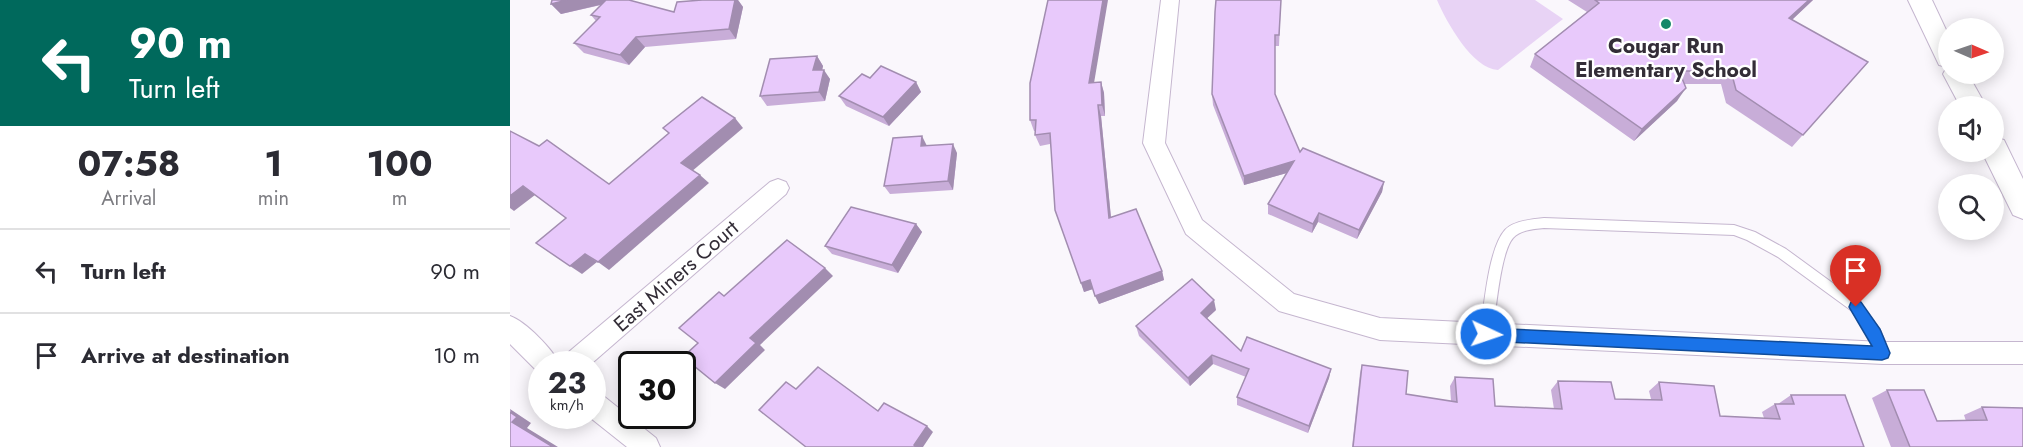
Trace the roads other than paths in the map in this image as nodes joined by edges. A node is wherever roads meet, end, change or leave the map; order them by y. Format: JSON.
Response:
{"nodes":[{"id":1,"x":1170,"y":0,"type":"edge"},
{"id":2,"x":1920,"y":0,"type":"edge"},
{"id":3,"x":1938,"y":37,"type":"edge"},
{"id":4,"x":2001,"y":162,"type":"edge"},
{"id":5,"x":778,"y":188,"type":"dead end"},
{"id":6,"x":2023,"y":207,"type":"edge"},
{"id":7,"x":510,"y":327,"type":"edge"},
{"id":8,"x":1486,"y":334,"type":"junction"},
{"id":9,"x":534,"y":351,"type":"edge"},
{"id":10,"x":588,"y":351,"type":"edge"},
{"id":11,"x":1882,"y":353,"type":"junction"},
{"id":12,"x":2023,"y":353,"type":"edge"},
{"id":13,"x":606,"y":414,"type":"edge"},
{"id":14,"x":647,"y":447,"type":"edge"}],
"edges":[{"from":1,"to":8,"type":"street"},
{"from":2,"to":3,"type":"street"},
{"from":4,"to":6,"type":"street"},
{"from":5,"to":10,"type":"street","name":"East Miners Court"},
{"from":7,"to":9,"type":"street"},
{"from":8,"to":11,"type":"street"},
{"from":8,"to":11,"type":"lane"},
{"from":11,"to":12,"type":"street"},
{"from":13,"to":14,"type":"street"}]}
